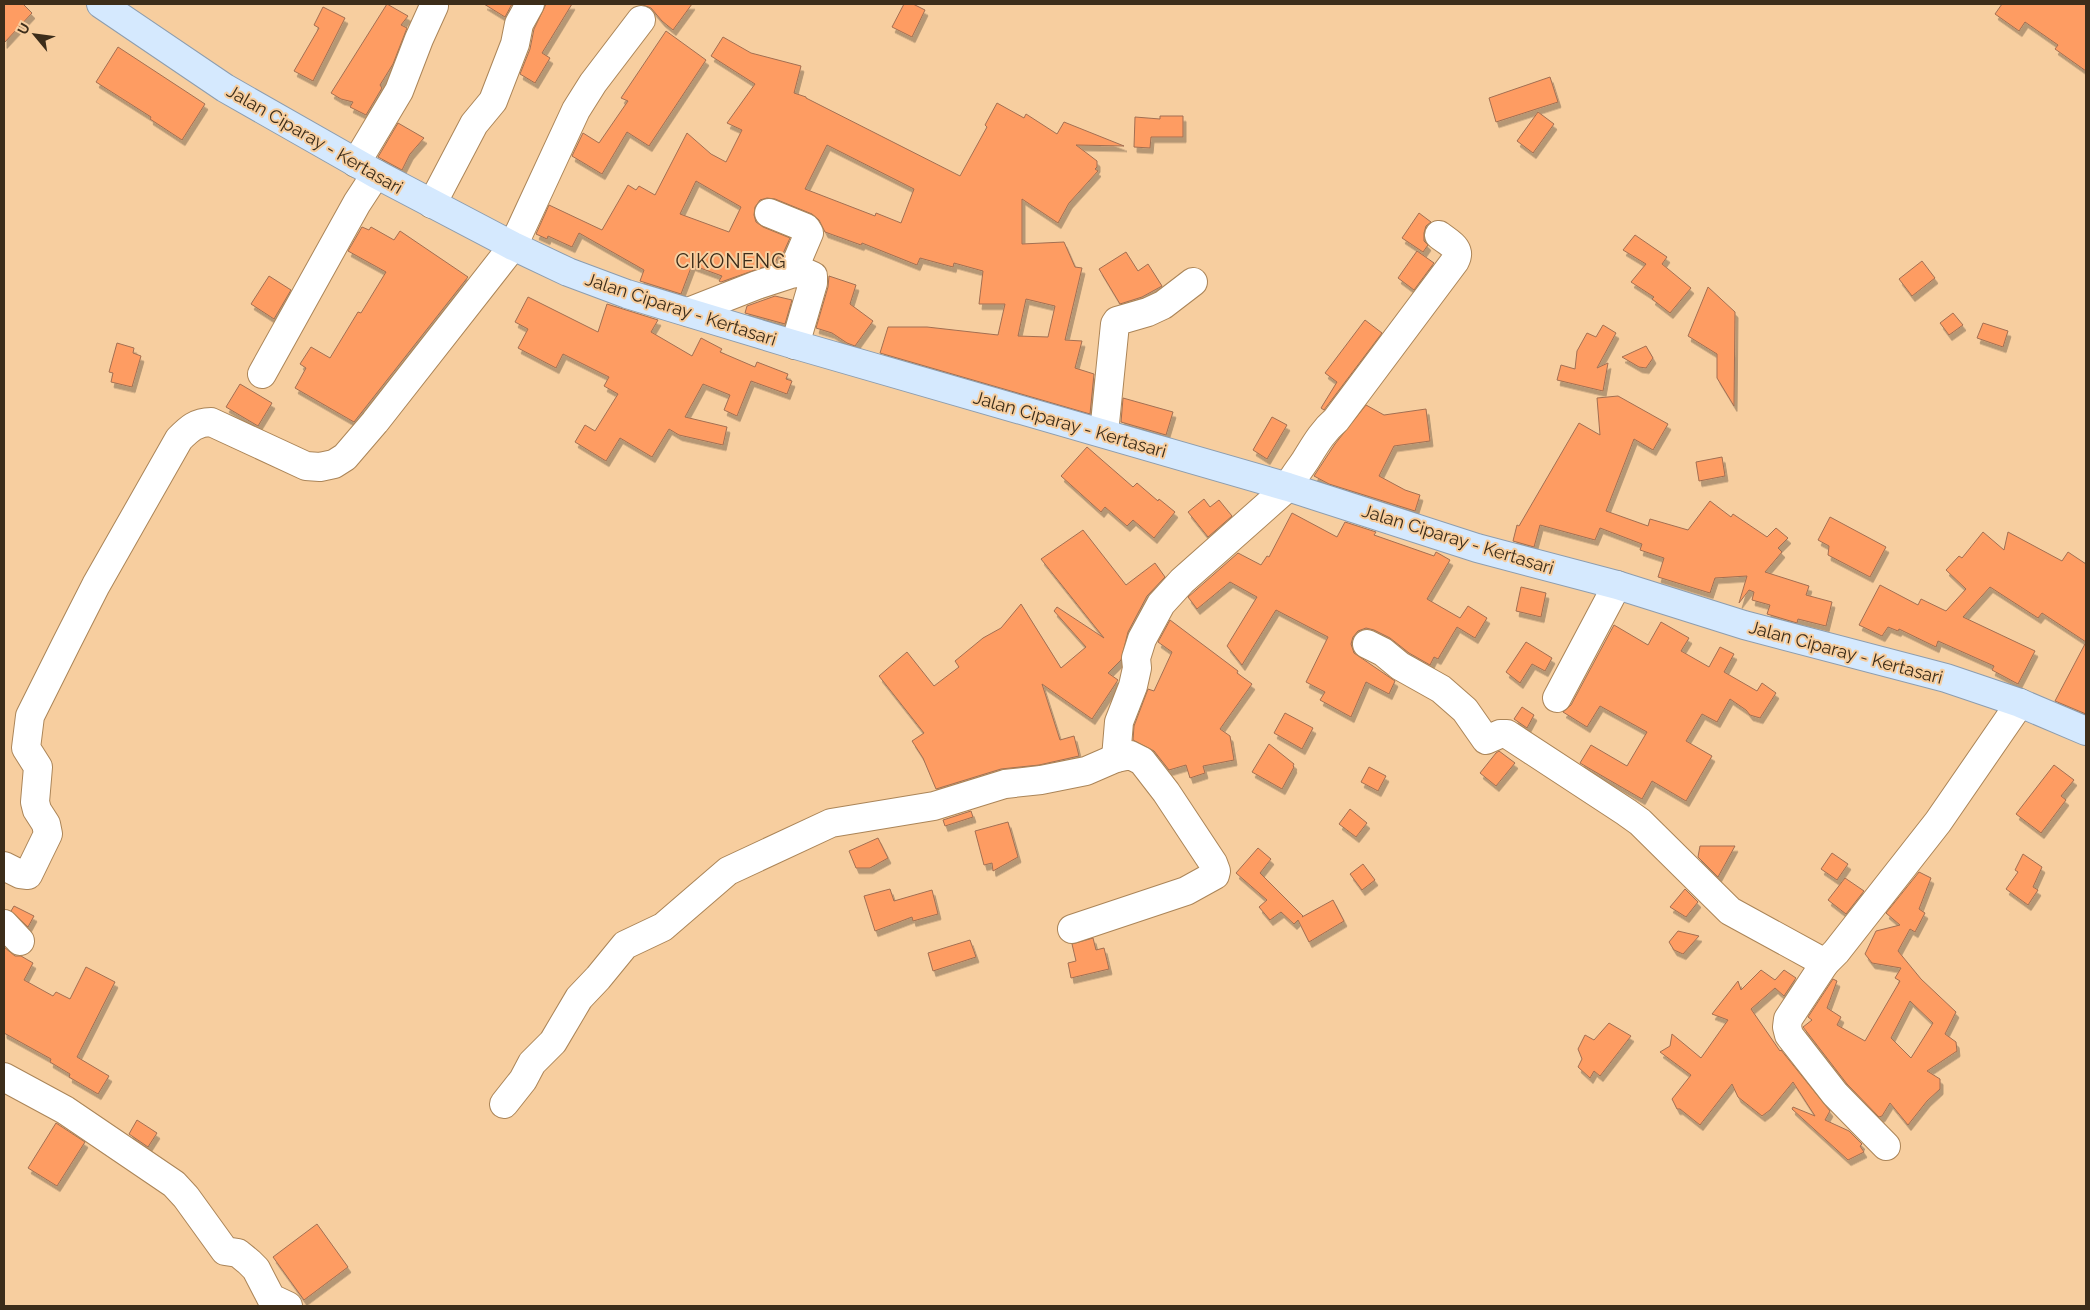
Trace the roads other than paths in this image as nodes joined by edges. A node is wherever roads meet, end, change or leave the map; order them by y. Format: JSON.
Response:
{"nodes":[{"id":1,"x":101,"y":4,"type":"edge"},
{"id":2,"x":530,"y":4,"type":"edge"},
{"id":3,"x":434,"y":6,"type":"dead end"},
{"id":4,"x":641,"y":20,"type":"dead end"},
{"id":5,"x":366,"y":169,"type":"junction"},
{"id":6,"x":432,"y":204,"type":"junction"},
{"id":7,"x":769,"y":214,"type":"dead end"},
{"id":8,"x":1440,"y":235,"type":"dead end"},
{"id":9,"x":513,"y":246,"type":"junction"},
{"id":10,"x":796,"y":273,"type":"junction"},
{"id":11,"x":1193,"y":282,"type":"dead end"},
{"id":12,"x":688,"y":312,"type":"junction"},
{"id":13,"x":795,"y":345,"type":"junction"},
{"id":14,"x":262,"y":374,"type":"dead end"},
{"id":15,"x":1104,"y":433,"type":"junction"},
{"id":16,"x":1288,"y":487,"type":"junction"},
{"id":17,"x":1618,"y":585,"type":"junction"},
{"id":18,"x":1367,"y":644,"type":"dead end"},
{"id":19,"x":1557,"y":698,"type":"dead end"},
{"id":20,"x":2020,"y":703,"type":"junction"},
{"id":21,"x":2086,"y":731,"type":"edge"},
{"id":22,"x":1116,"y":758,"type":"junction"},
{"id":23,"x":16,"y":870,"type":"edge"},
{"id":24,"x":1072,"y":929,"type":"dead end"},
{"id":25,"x":1825,"y":962,"type":"junction"},
{"id":26,"x":4,"y":1077,"type":"edge"},
{"id":27,"x":504,"y":1104,"type":"dead end"},
{"id":28,"x":1886,"y":1146,"type":"dead end"},
{"id":29,"x":274,"y":1303,"type":"edge"}],
"edges":[{"from":1,"to":5,"type":"main road","name":"Jalan Ciparay - Kertasari"},
{"from":2,"to":6,"type":"street"},
{"from":3,"to":5,"type":"street"},
{"from":4,"to":9,"type":"street"},
{"from":5,"to":6,"type":"main road","name":"Jalan Ciparay - Kertasari"},
{"from":5,"to":14,"type":"street"},
{"from":6,"to":9,"type":"main road","name":"Jalan Ciparay - Kertasari"},
{"from":7,"to":10,"type":"street"},
{"from":8,"to":16,"type":"street"},
{"from":9,"to":12,"type":"main road","name":"Jalan Ciparay - Kertasari"},
{"from":9,"to":23,"type":"street"},
{"from":10,"to":12,"type":"street"},
{"from":10,"to":13,"type":"street"},
{"from":11,"to":15,"type":"street"},
{"from":12,"to":13,"type":"main road","name":"Jalan Ciparay - Kertasari"},
{"from":13,"to":15,"type":"main road","name":"Jalan Ciparay - Kertasari"},
{"from":15,"to":16,"type":"main road","name":"Jalan Ciparay - Kertasari"},
{"from":16,"to":17,"type":"main road","name":"Jalan Ciparay - Kertasari"},
{"from":16,"to":22,"type":"street"},
{"from":17,"to":19,"type":"street"},
{"from":17,"to":20,"type":"main road","name":"Jalan Ciparay - Kertasari"},
{"from":18,"to":25,"type":"street"},
{"from":20,"to":21,"type":"main road","name":"Jalan Ciparay - Kertasari"},
{"from":20,"to":25,"type":"street"},
{"from":22,"to":24,"type":"street"},
{"from":22,"to":27,"type":"street"},
{"from":25,"to":28,"type":"street"},
{"from":26,"to":29,"type":"street"}]}
